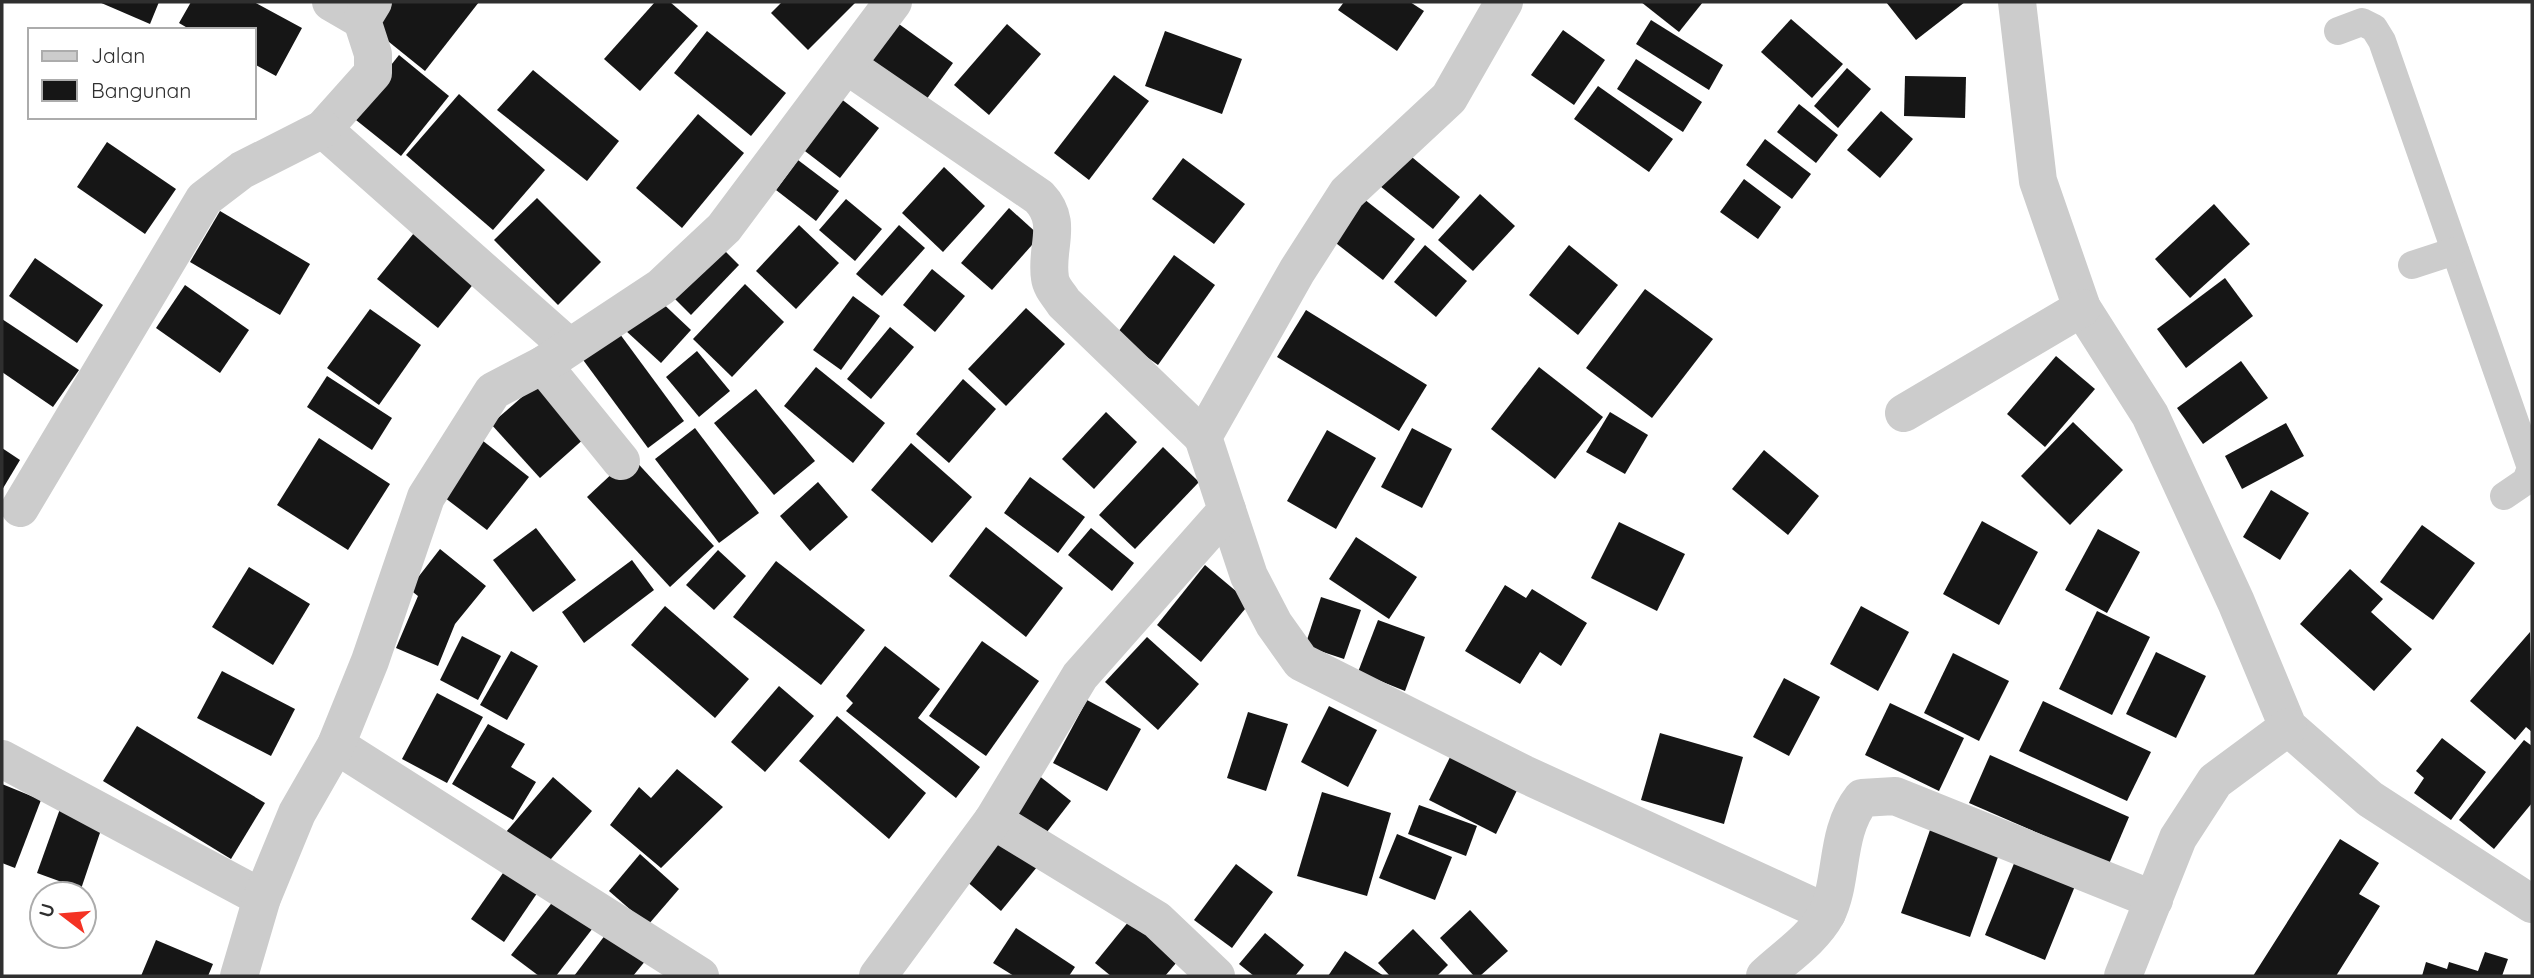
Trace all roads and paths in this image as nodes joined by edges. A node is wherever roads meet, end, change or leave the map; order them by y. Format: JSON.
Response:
{"nodes":[{"id":1,"x":893,"y":2,"type":"edge"},
{"id":2,"x":1504,"y":2,"type":"edge"},
{"id":3,"x":2017,"y":2,"type":"edge"},
{"id":4,"x":355,"y":8,"type":"edge"},
{"id":5,"x":2338,"y":31,"type":"dead end"},
{"id":6,"x":848,"y":66,"type":"junction"},
{"id":7,"x":323,"y":129,"type":"junction"},
{"id":8,"x":2455,"y":251,"type":"junction"},
{"id":9,"x":2412,"y":265,"type":"dead end"},
{"id":10,"x":2082,"y":308,"type":"junction"},
{"id":11,"x":555,"y":355,"type":"junction"},
{"id":12,"x":1904,"y":412,"type":"dead end"},
{"id":13,"x":1203,"y":437,"type":"junction"},
{"id":14,"x":621,"y":461,"type":"dead end"},
{"id":15,"x":2504,"y":495,"type":"dead end"},
{"id":16,"x":20,"y":508,"type":"dead end"},
{"id":17,"x":1227,"y":510,"type":"junction"},
{"id":18,"x":2288,"y":727,"type":"junction"},
{"id":19,"x":336,"y":744,"type":"junction"},
{"id":20,"x":2,"y":759,"type":"edge"},
{"id":21,"x":993,"y":820,"type":"junction"},
{"id":22,"x":262,"y":898,"type":"junction"},
{"id":23,"x":2154,"y":900,"type":"junction"},
{"id":24,"x":2532,"y":904,"type":"edge"},
{"id":25,"x":1827,"y":913,"type":"junction"},
{"id":26,"x":239,"y":976,"type":"edge"},
{"id":27,"x":700,"y":976,"type":"edge"},
{"id":28,"x":878,"y":976,"type":"edge"},
{"id":29,"x":1216,"y":976,"type":"edge"},
{"id":30,"x":1765,"y":976,"type":"edge"},
{"id":31,"x":2123,"y":976,"type":"edge"}],
"edges":[{"from":1,"to":6,"type":"street"},
{"from":2,"to":13,"type":"street"},
{"from":3,"to":10,"type":"street"},
{"from":4,"to":7,"type":"street"},
{"from":5,"to":8,"type":"lane"},
{"from":6,"to":11,"type":"street"},
{"from":6,"to":13,"type":"street"},
{"from":7,"to":11,"type":"street"},
{"from":7,"to":16,"type":"street"},
{"from":8,"to":9,"type":"lane"},
{"from":8,"to":15,"type":"lane"},
{"from":10,"to":12,"type":"street"},
{"from":10,"to":18,"type":"street"},
{"from":11,"to":14,"type":"street"},
{"from":11,"to":19,"type":"street"},
{"from":13,"to":17,"type":"street"},
{"from":17,"to":21,"type":"street"},
{"from":17,"to":25,"type":"street"},
{"from":18,"to":23,"type":"street"},
{"from":18,"to":24,"type":"street"},
{"from":19,"to":22,"type":"street"},
{"from":19,"to":27,"type":"street"},
{"from":20,"to":22,"type":"street"},
{"from":21,"to":28,"type":"street"},
{"from":21,"to":29,"type":"street"},
{"from":22,"to":26,"type":"street"},
{"from":23,"to":25,"type":"street"},
{"from":23,"to":31,"type":"street"},
{"from":25,"to":30,"type":"street"}]}
